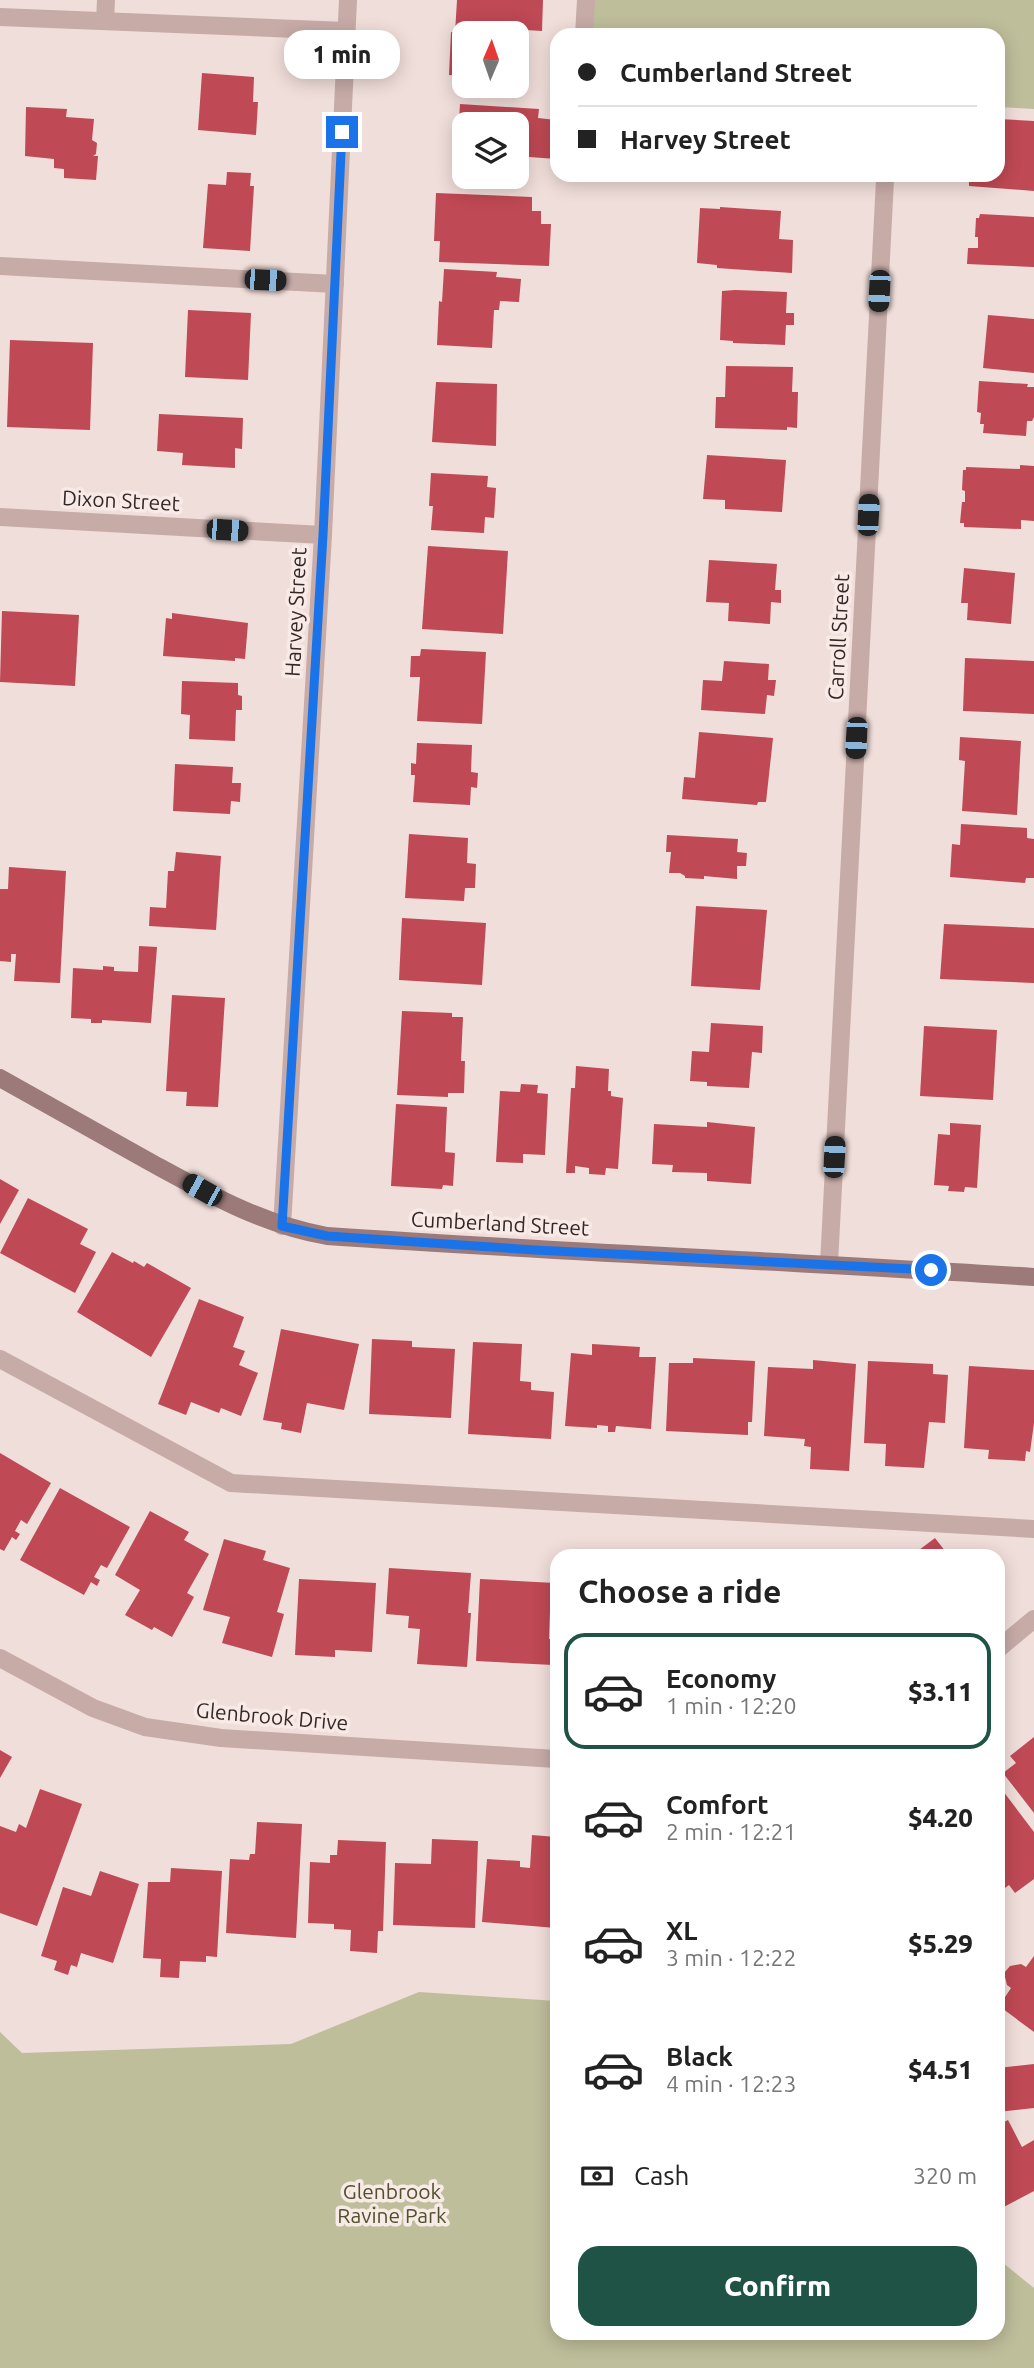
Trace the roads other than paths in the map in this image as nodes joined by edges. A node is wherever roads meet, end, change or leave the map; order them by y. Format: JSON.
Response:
{"nodes":[{"id":1,"x":106,"y":0,"type":"edge"},
{"id":2,"x":348,"y":0,"type":"edge"},
{"id":3,"x":586,"y":0,"type":"edge"},
{"id":4,"x":0,"y":17,"type":"edge"},
{"id":5,"x":105,"y":21,"type":"junction"},
{"id":6,"x":584,"y":28,"type":"edge"},
{"id":7,"x":346,"y":31,"type":"junction"},
{"id":8,"x":885,"y":182,"type":"edge"},
{"id":9,"x":0,"y":266,"type":"edge"},
{"id":10,"x":335,"y":284,"type":"junction"},
{"id":11,"x":0,"y":517,"type":"edge"},
{"id":12,"x":323,"y":535,"type":"junction"},
{"id":13,"x":0,"y":1078,"type":"edge"},
{"id":14,"x":282,"y":1226,"type":"junction"},
{"id":15,"x":829,"y":1264,"type":"junction"},
{"id":16,"x":1034,"y":1277,"type":"edge"},
{"id":17,"x":0,"y":1359,"type":"edge"},
{"id":18,"x":1034,"y":1529,"type":"edge"},
{"id":19,"x":1034,"y":1619,"type":"edge"},
{"id":20,"x":1005,"y":1643,"type":"edge"},
{"id":21,"x":0,"y":1658,"type":"edge"},
{"id":22,"x":550,"y":1759,"type":"edge"}],
"edges":[{"from":1,"to":5,"type":"street"},
{"from":2,"to":7,"type":"street","name":"Harvey Street"},
{"from":3,"to":6,"type":"street"},
{"from":4,"to":5,"type":"street"},
{"from":5,"to":7,"type":"street"},
{"from":7,"to":10,"type":"street","name":"Harvey Street"},
{"from":8,"to":15,"type":"street","name":"Carroll Street"},
{"from":9,"to":10,"type":"street"},
{"from":10,"to":12,"type":"street","name":"Harvey Street"},
{"from":11,"to":12,"type":"street","name":"Dixon Street"},
{"from":12,"to":14,"type":"street","name":"Harvey Street"},
{"from":13,"to":14,"type":"street","name":"Cumberland Street"},
{"from":14,"to":15,"type":"street","name":"Cumberland Street"},
{"from":15,"to":16,"type":"street","name":"Cumberland Street"},
{"from":17,"to":18,"type":"street"},
{"from":19,"to":20,"type":"street"},
{"from":21,"to":22,"type":"street","name":"Glenbrook Drive"}]}
